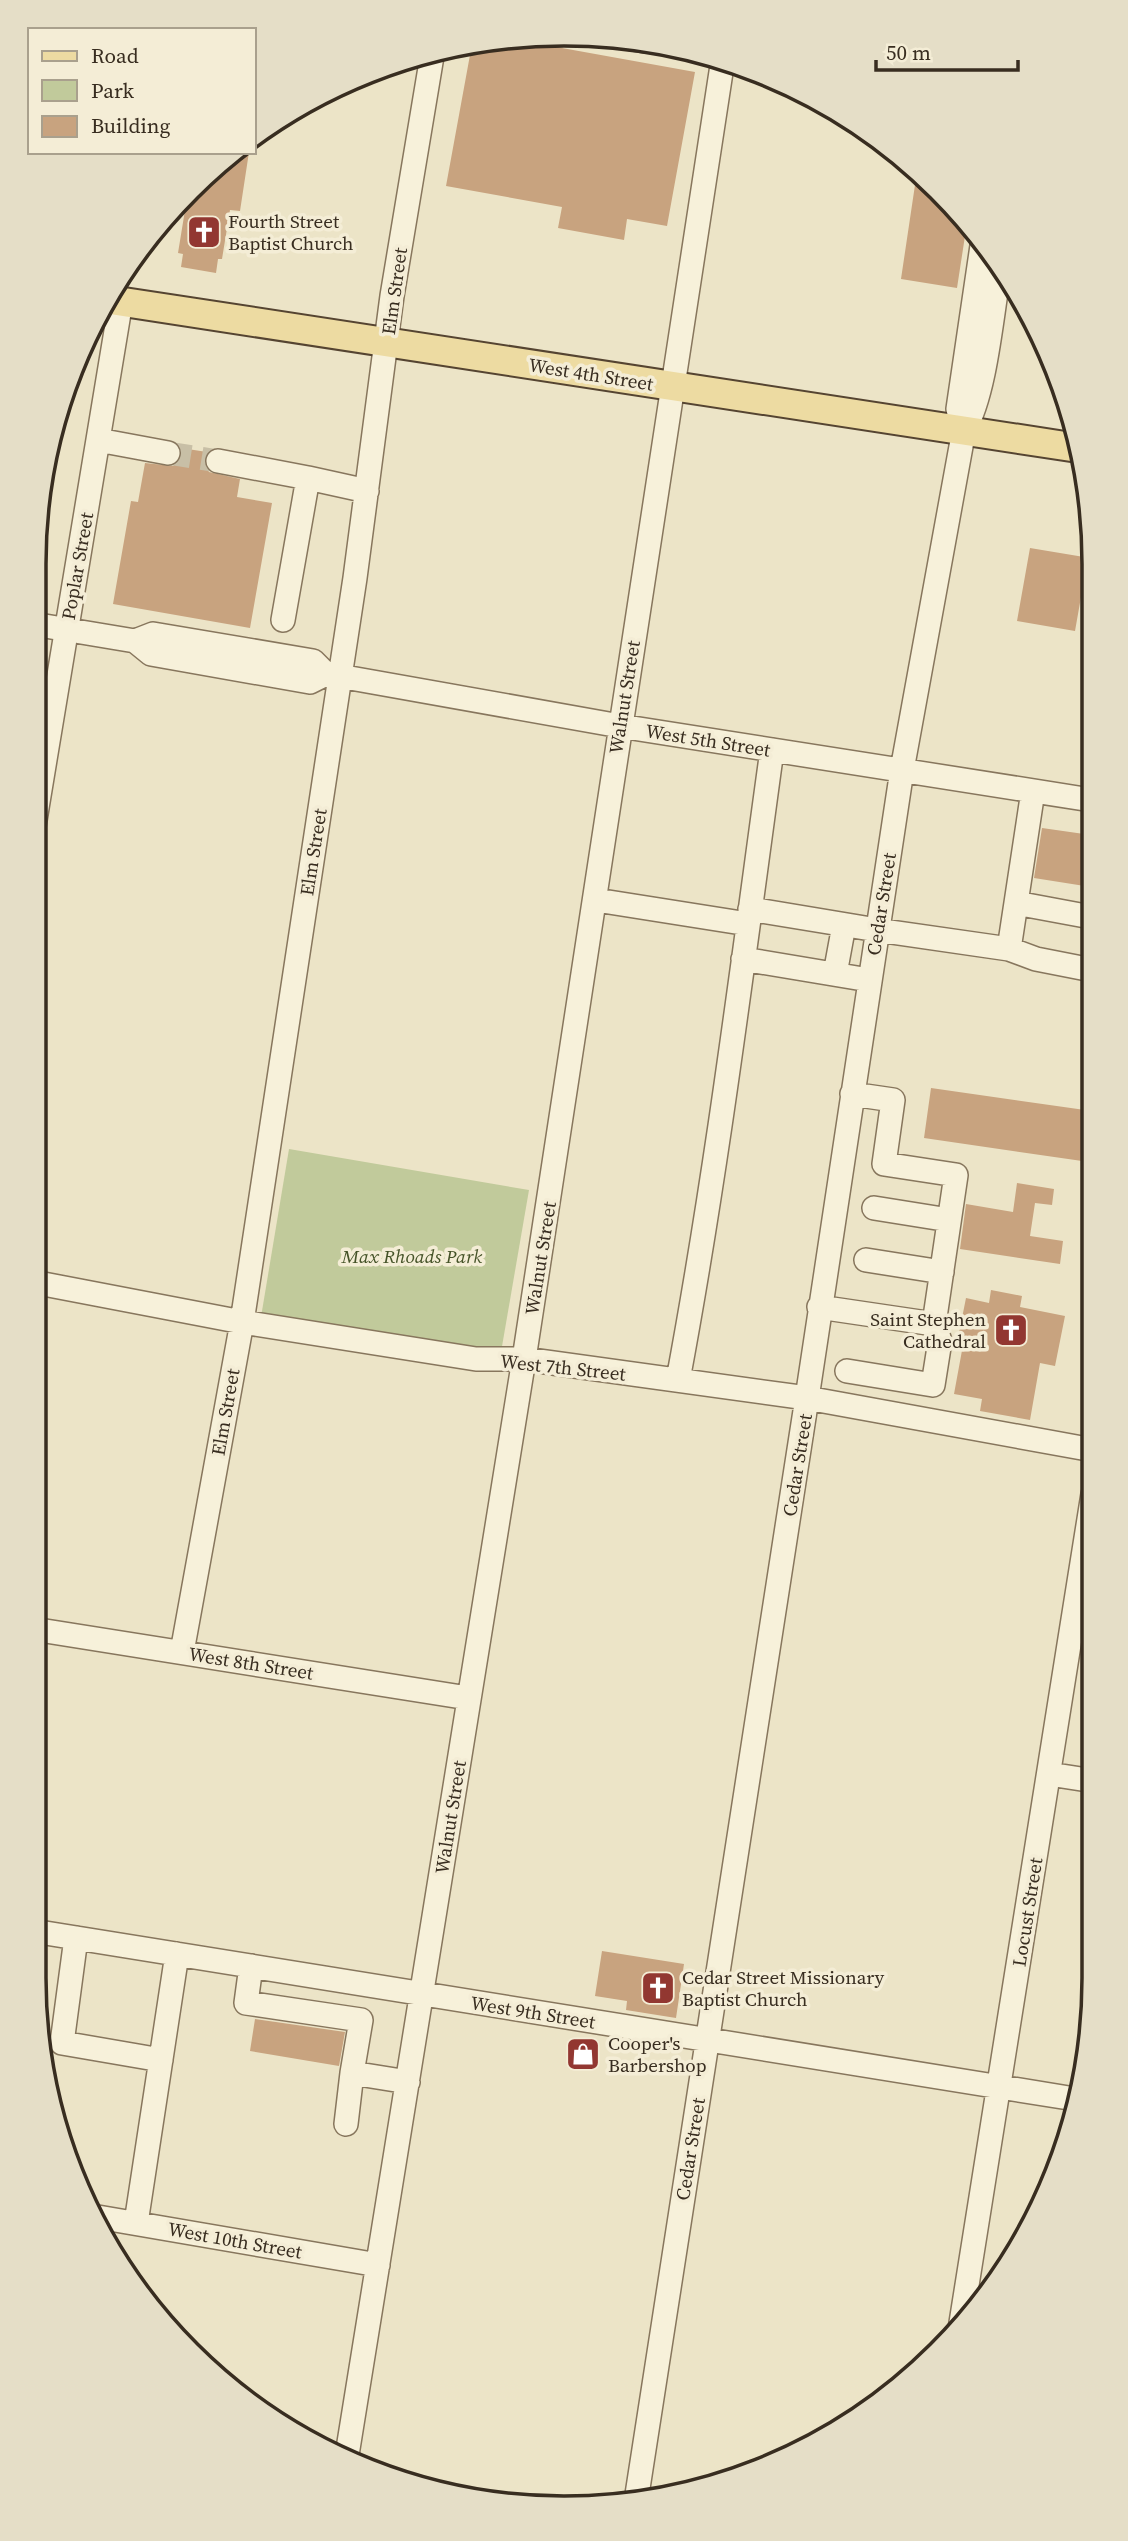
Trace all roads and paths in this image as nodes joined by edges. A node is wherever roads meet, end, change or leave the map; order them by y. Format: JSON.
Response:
{"nodes":[{"id":1,"x":431,"y":63,"type":"edge"},
{"id":2,"x":721,"y":70,"type":"edge"},
{"id":3,"x":981,"y":256,"type":"edge"},
{"id":4,"x":997,"y":280,"type":"edge"},
{"id":5,"x":118,"y":301,"type":"edge"},
{"id":6,"x":111,"y":313,"type":"edge"},
{"id":7,"x":387,"y":342,"type":"junction"},
{"id":8,"x":671,"y":386,"type":"junction"},
{"id":9,"x":964,"y":430,"type":"junction"},
{"id":10,"x":98,"y":440,"type":"junction"},
{"id":11,"x":1069,"y":447,"type":"edge"},
{"id":12,"x":157,"y":451,"type":"tunnel mouth"},
{"id":13,"x":218,"y":461,"type":"tunnel mouth"},
{"id":14,"x":308,"y":478,"type":"junction"},
{"id":15,"x":367,"y":491,"type":"junction"},
{"id":16,"x":283,"y":620,"type":"dead end"},
{"id":17,"x":46,"y":626,"type":"edge"},
{"id":18,"x":66,"y":630,"type":"junction"},
{"id":19,"x":333,"y":675,"type":"junction"},
{"id":20,"x":620,"y":726,"type":"junction"},
{"id":21,"x":772,"y":750,"type":"junction"},
{"id":22,"x":46,"y":752,"type":"edge"},
{"id":23,"x":901,"y":770,"type":"junction"},
{"id":24,"x":1033,"y":791,"type":"junction"},
{"id":25,"x":1082,"y":799,"type":"edge"},
{"id":26,"x":596,"y":900,"type":"junction"},
{"id":27,"x":1016,"y":903,"type":"junction"},
{"id":28,"x":1082,"y":914,"type":"edge"},
{"id":29,"x":749,"y":916,"type":"junction"},
{"id":30,"x":845,"y":925,"type":"junction"},
{"id":31,"x":877,"y":930,"type":"junction"},
{"id":32,"x":1009,"y":949,"type":"junction"},
{"id":33,"x":743,"y":960,"type":"junction"},
{"id":34,"x":1082,"y":968,"type":"edge"},
{"id":35,"x":835,"y":974,"type":"junction"},
{"id":36,"x":869,"y":980,"type":"junction"},
{"id":37,"x":852,"y":1094,"type":"junction"},
{"id":38,"x":874,"y":1208,"type":"dead end"},
{"id":39,"x":949,"y":1220,"type":"junction"},
{"id":40,"x":866,"y":1259,"type":"dead end"},
{"id":41,"x":942,"y":1272,"type":"junction"},
{"id":42,"x":46,"y":1284,"type":"edge"},
{"id":43,"x":819,"y":1307,"type":"junction"},
{"id":44,"x":242,"y":1322,"type":"junction"},
{"id":45,"x":934,"y":1324,"type":"junction"},
{"id":46,"x":524,"y":1359,"type":"junction"},
{"id":47,"x":847,"y":1371,"type":"dead end"},
{"id":48,"x":678,"y":1380,"type":"junction"},
{"id":49,"x":807,"y":1398,"type":"junction"},
{"id":50,"x":1082,"y":1448,"type":"edge"},
{"id":51,"x":1082,"y":1601,"type":"edge"},
{"id":52,"x":46,"y":1631,"type":"edge"},
{"id":53,"x":182,"y":1652,"type":"junction"},
{"id":54,"x":468,"y":1698,"type":"junction"},
{"id":55,"x":1049,"y":1774,"type":"junction"},
{"id":56,"x":1082,"y":1779,"type":"edge"},
{"id":57,"x":46,"y":1933,"type":"edge"},
{"id":58,"x":76,"y":1938,"type":"junction"},
{"id":59,"x":177,"y":1954,"type":"junction"},
{"id":60,"x":251,"y":1966,"type":"junction"},
{"id":61,"x":422,"y":1994,"type":"junction"},
{"id":62,"x":707,"y":2040,"type":"junction"},
{"id":63,"x":161,"y":2060,"type":"junction"},
{"id":64,"x":352,"y":2073,"type":"junction"},
{"id":65,"x":408,"y":2082,"type":"junction"},
{"id":66,"x":999,"y":2085,"type":"junction"},
{"id":67,"x":1068,"y":2098,"type":"edge"},
{"id":68,"x":346,"y":2124,"type":"dead end"},
{"id":69,"x":105,"y":2218,"type":"edge"},
{"id":70,"x":136,"y":2223,"type":"junction"},
{"id":71,"x":378,"y":2265,"type":"junction"},
{"id":72,"x":963,"y":2307,"type":"edge"},
{"id":73,"x":348,"y":2448,"type":"edge"},
{"id":74,"x":638,"y":2490,"type":"edge"}],
"edges":[{"from":1,"to":7,"type":"street","name":"Elm Street"},
{"from":2,"to":8,"type":"street","name":"Walnut Street"},
{"from":3,"to":9,"type":"street","name":"Cedar Street"},
{"from":4,"to":9,"type":"street","name":"Cedar Street"},
{"from":5,"to":7,"type":"main road","name":"West 4th Street"},
{"from":6,"to":10,"type":"street","name":"Poplar Street"},
{"from":7,"to":8,"type":"main road","name":"West 4th Street"},
{"from":7,"to":15,"type":"street","name":"Elm Street"},
{"from":8,"to":9,"type":"main road","name":"West 4th Street"},
{"from":8,"to":20,"type":"street","name":"Walnut Street"},
{"from":9,"to":11,"type":"main road","name":"West 4th Street"},
{"from":9,"to":23,"type":"street","name":"Cedar Street"},
{"from":10,"to":12,"type":"street"},
{"from":10,"to":18,"type":"street","name":"Poplar Street"},
{"from":13,"to":14,"type":"street"},
{"from":14,"to":15,"type":"street"},
{"from":14,"to":16,"type":"street"},
{"from":15,"to":19,"type":"street","name":"Elm Street"},
{"from":17,"to":18,"type":"street","name":"West 5th Street"},
{"from":18,"to":19,"type":"street","name":"West 5th Street"},
{"from":18,"to":22,"type":"street","name":"Poplar Street"},
{"from":19,"to":20,"type":"street","name":"West 5th Street"},
{"from":19,"to":44,"type":"street","name":"Elm Street"},
{"from":20,"to":21,"type":"street","name":"West 5th Street"},
{"from":20,"to":26,"type":"street","name":"Walnut Street"},
{"from":21,"to":23,"type":"street","name":"West 5th Street"},
{"from":21,"to":29,"type":"street"},
{"from":23,"to":24,"type":"street","name":"West 5th Street"},
{"from":23,"to":31,"type":"street","name":"Cedar Street"},
{"from":24,"to":25,"type":"street","name":"West 5th Street"},
{"from":24,"to":27,"type":"street"},
{"from":26,"to":29,"type":"street"},
{"from":26,"to":46,"type":"street","name":"Walnut Street"},
{"from":27,"to":28,"type":"street"},
{"from":27,"to":32,"type":"street"},
{"from":29,"to":30,"type":"street"},
{"from":29,"to":33,"type":"street"},
{"from":30,"to":31,"type":"street"},
{"from":30,"to":35,"type":"street"},
{"from":31,"to":32,"type":"street"},
{"from":31,"to":36,"type":"street","name":"Cedar Street"},
{"from":32,"to":34,"type":"street"},
{"from":33,"to":35,"type":"street"},
{"from":33,"to":48,"type":"street"},
{"from":35,"to":36,"type":"street"},
{"from":36,"to":37,"type":"street","name":"Cedar Street"},
{"from":37,"to":39,"type":"street"},
{"from":37,"to":43,"type":"street","name":"Cedar Street"},
{"from":38,"to":39,"type":"street"},
{"from":39,"to":41,"type":"street"},
{"from":40,"to":41,"type":"street"},
{"from":41,"to":45,"type":"street"},
{"from":42,"to":44,"type":"street","name":"West 7th Street"},
{"from":43,"to":45,"type":"street"},
{"from":43,"to":49,"type":"street","name":"Cedar Street"},
{"from":44,"to":46,"type":"street","name":"West 7th Street"},
{"from":44,"to":53,"type":"street","name":"Elm Street"},
{"from":45,"to":47,"type":"street"},
{"from":46,"to":48,"type":"street","name":"West 7th Street"},
{"from":46,"to":54,"type":"street","name":"Walnut Street"},
{"from":48,"to":49,"type":"street","name":"West 7th Street"},
{"from":49,"to":50,"type":"street","name":"West 7th Street"},
{"from":49,"to":62,"type":"street","name":"Cedar Street"},
{"from":51,"to":55,"type":"street","name":"Locust Street"},
{"from":52,"to":53,"type":"street","name":"West 8th Street"},
{"from":53,"to":54,"type":"street","name":"West 8th Street"},
{"from":54,"to":61,"type":"street","name":"Walnut Street"},
{"from":55,"to":56,"type":"street"},
{"from":55,"to":66,"type":"street","name":"Locust Street"},
{"from":57,"to":58,"type":"street","name":"West 9th Street"},
{"from":58,"to":59,"type":"street","name":"West 9th Street"},
{"from":58,"to":63,"type":"street"},
{"from":59,"to":60,"type":"street","name":"West 9th Street"},
{"from":59,"to":63,"type":"street"},
{"from":60,"to":61,"type":"street","name":"West 9th Street"},
{"from":60,"to":64,"type":"street"},
{"from":61,"to":62,"type":"street","name":"West 9th Street"},
{"from":61,"to":65,"type":"street","name":"Walnut Street"},
{"from":62,"to":66,"type":"street","name":"West 9th Street"},
{"from":62,"to":74,"type":"street","name":"Cedar Street"},
{"from":63,"to":70,"type":"street"},
{"from":64,"to":65,"type":"street"},
{"from":64,"to":68,"type":"street"},
{"from":65,"to":71,"type":"street","name":"Walnut Street"},
{"from":66,"to":67,"type":"street","name":"West 9th Street"},
{"from":66,"to":72,"type":"street","name":"Locust Street"},
{"from":69,"to":70,"type":"street","name":"West 10th Street"},
{"from":70,"to":71,"type":"street","name":"West 10th Street"},
{"from":71,"to":73,"type":"street","name":"Walnut Street"}]}
